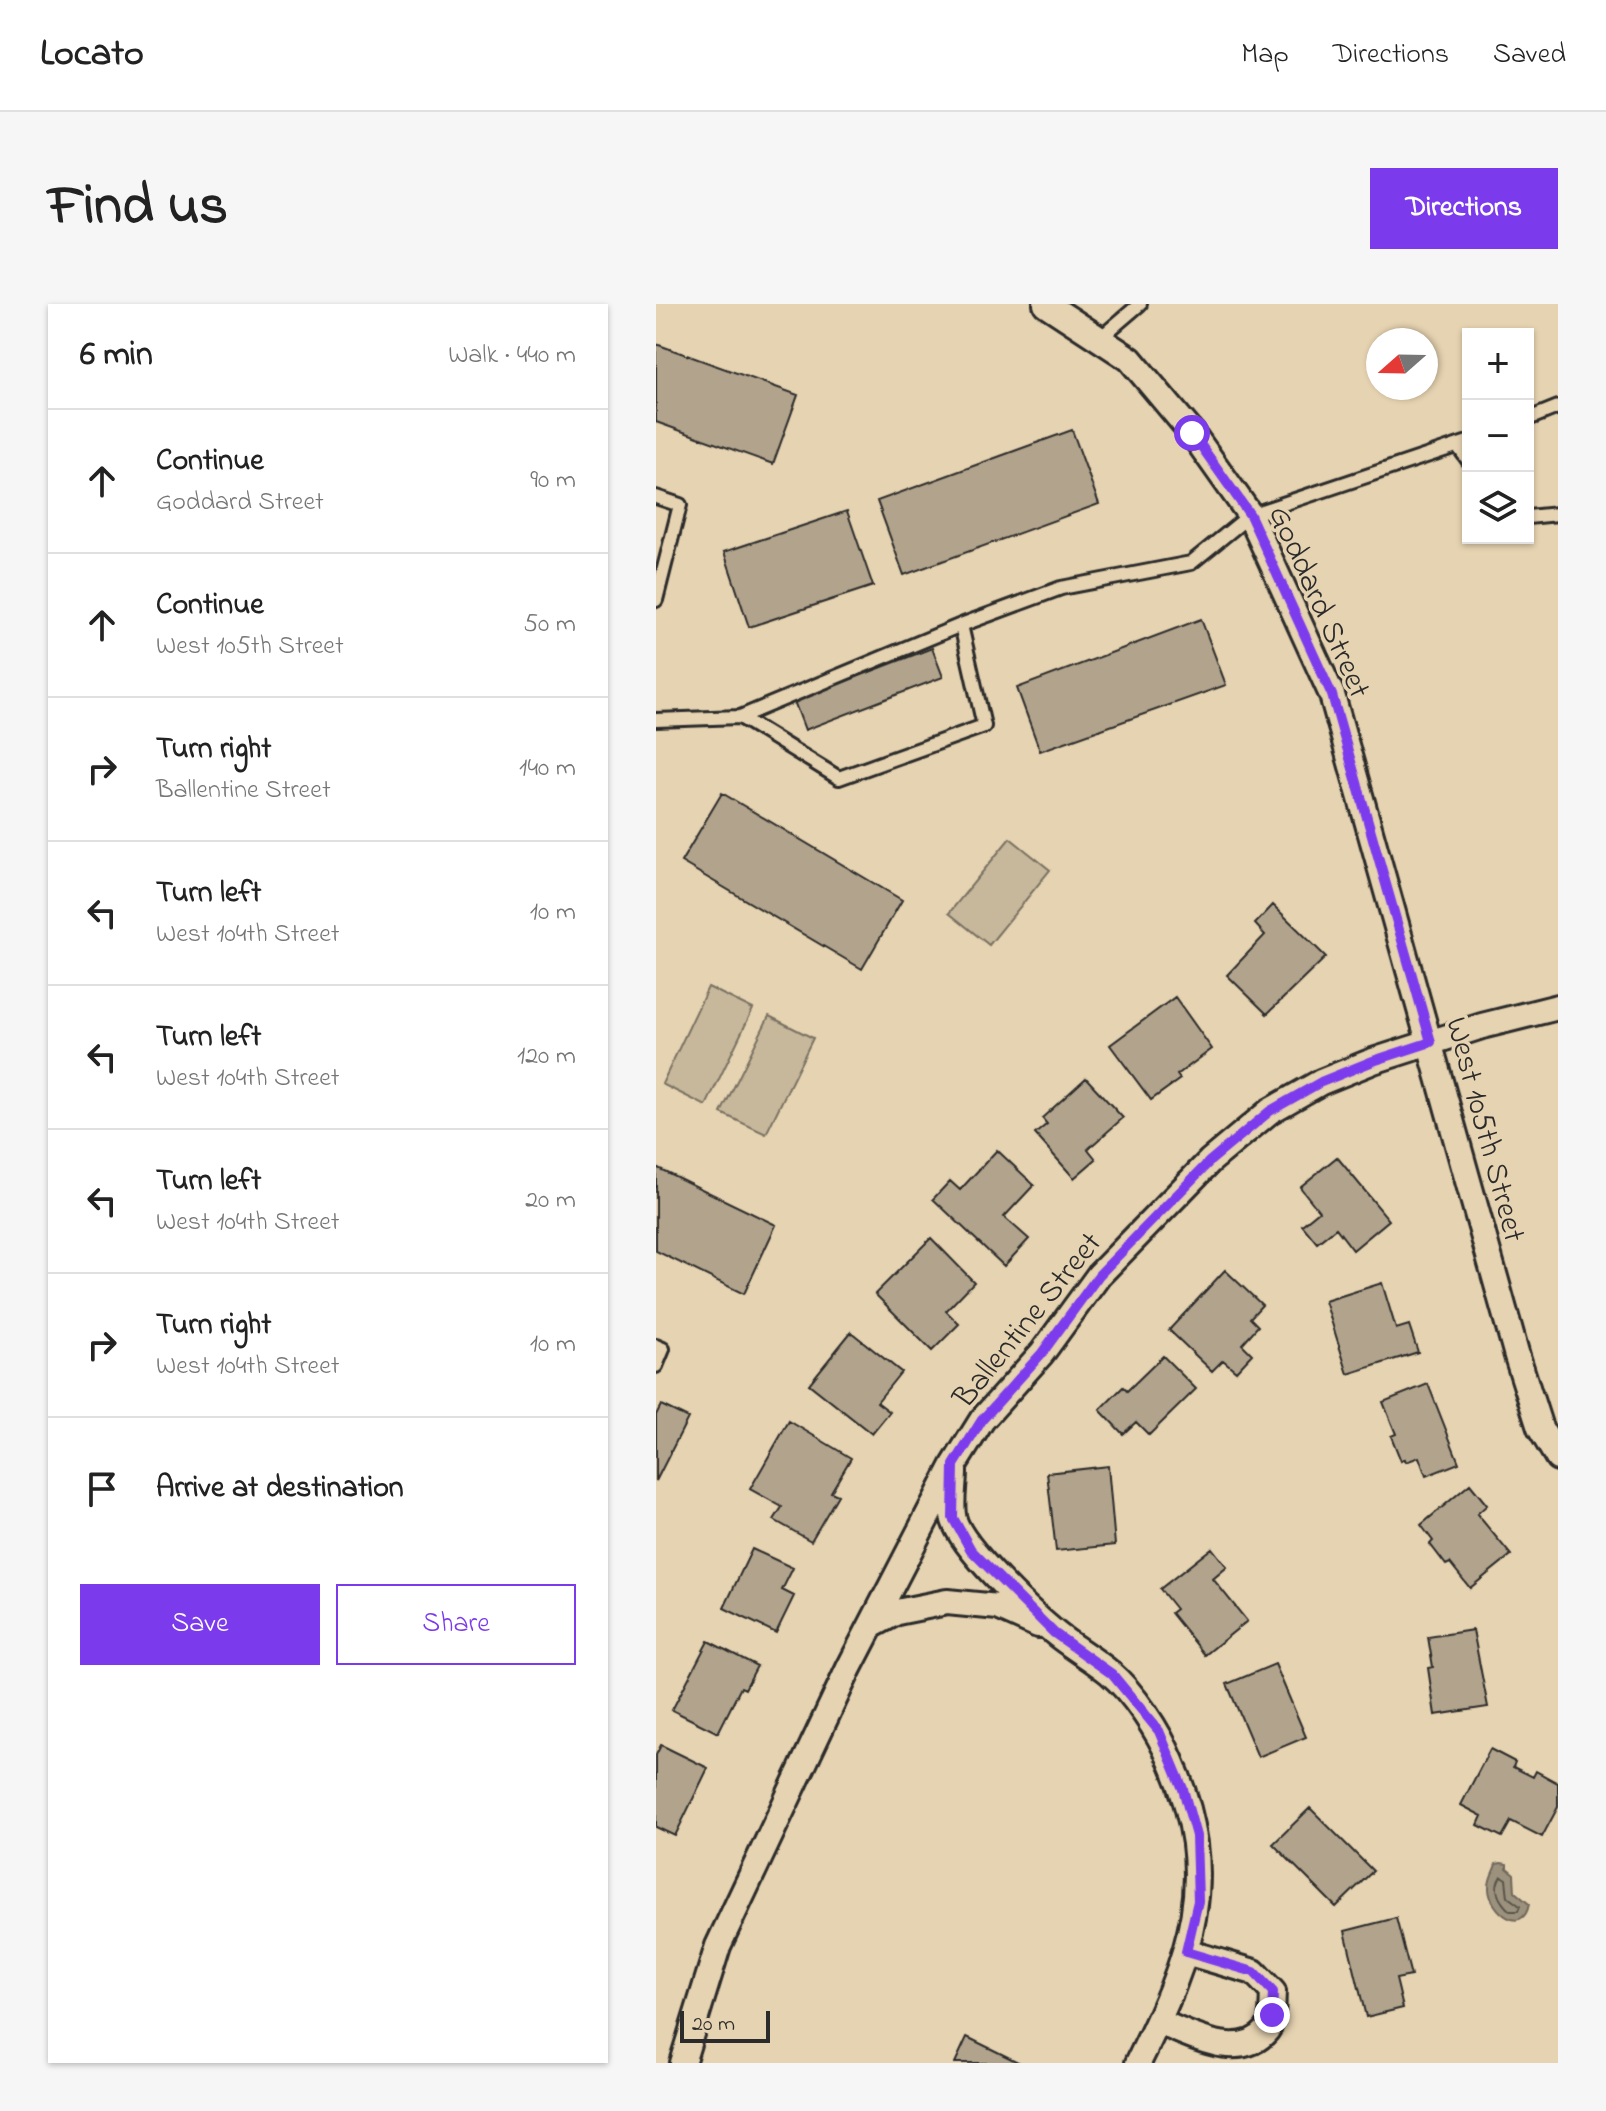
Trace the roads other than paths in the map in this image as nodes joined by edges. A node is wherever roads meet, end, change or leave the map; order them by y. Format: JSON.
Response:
{"nodes":[{"id":1,"x":1046,"y":304,"type":"edge"},
{"id":2,"x":1140,"y":304,"type":"edge"},
{"id":3,"x":1099,"y":339,"type":"junction"},
{"id":4,"x":1558,"y":407,"type":"edge"},
{"id":5,"x":1534,"y":417,"type":"edge"},
{"id":6,"x":1462,"y":444,"type":"edge"},
{"id":7,"x":656,"y":497,"type":"edge"},
{"id":8,"x":1558,"y":514,"type":"edge"},
{"id":9,"x":1250,"y":515,"type":"junction"},
{"id":10,"x":1534,"y":516,"type":"edge"},
{"id":11,"x":656,"y":600,"type":"edge"},
{"id":12,"x":961,"y":625,"type":"junction"},
{"id":13,"x":740,"y":717,"type":"junction"},
{"id":14,"x":656,"y":720,"type":"edge"},
{"id":15,"x":1365,"y":812,"type":"joint"},
{"id":16,"x":1558,"y":1007,"type":"edge"},
{"id":17,"x":1431,"y":1042,"type":"junction"},
{"id":18,"x":656,"y":1346,"type":"edge"},
{"id":19,"x":656,"y":1366,"type":"edge"},
{"id":20,"x":1558,"y":1458,"type":"edge"},
{"id":21,"x":954,"y":1465,"type":"junction"},
{"id":22,"x":870,"y":1627,"type":"junction"},
{"id":23,"x":1054,"y":1633,"type":"junction"},
{"id":24,"x":1186,"y":1952,"type":"junction"},
{"id":25,"x":1159,"y":2022,"type":"junction"},
{"id":26,"x":682,"y":2063,"type":"edge"},
{"id":27,"x":1138,"y":2063,"type":"edge"}],
"edges":[{"from":1,"to":3,"type":"street","name":"Goddard Street"},
{"from":2,"to":3,"type":"lane"},
{"from":3,"to":9,"type":"street","name":"Goddard Street"},
{"from":4,"to":5,"type":"lane"},
{"from":6,"to":9,"type":"lane"},
{"from":7,"to":11,"type":"lane"},
{"from":8,"to":10,"type":"lane"},
{"from":9,"to":12,"type":"lane"},
{"from":9,"to":15,"type":"street","name":"Goddard Street"},
{"from":12,"to":13,"type":"lane"},
{"from":12,"to":13,"type":"lane"},
{"from":13,"to":14,"type":"lane"},
{"from":15,"to":17,"type":"street","name":"West 105th Street"},
{"from":16,"to":17,"type":"street","name":"Ballentine Street"},
{"from":17,"to":20,"type":"street","name":"West 105th Street"},
{"from":17,"to":21,"type":"street","name":"Ballentine Street"},
{"from":18,"to":19,"type":"lane"},
{"from":21,"to":22,"type":"street","name":"Ballentine Street"},
{"from":21,"to":23,"type":"street"},
{"from":22,"to":23,"type":"street"},
{"from":22,"to":26,"type":"street","name":"Ballentine Street"},
{"from":23,"to":24,"type":"street"},
{"from":24,"to":25,"type":"street"},
{"from":24,"to":25,"type":"street"},
{"from":25,"to":27,"type":"street"}]}
